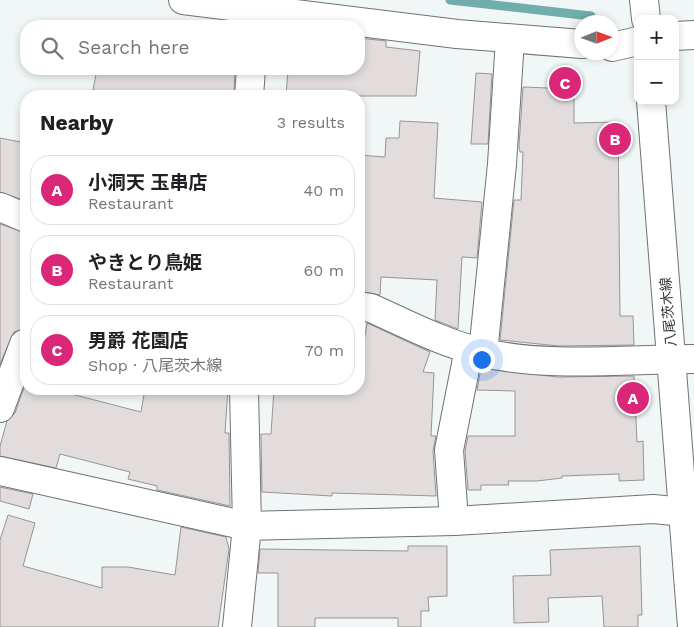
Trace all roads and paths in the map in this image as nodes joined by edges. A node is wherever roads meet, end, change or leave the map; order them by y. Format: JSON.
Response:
{"nodes":[{"id":1,"x":183,"y":0,"type":"edge"},
{"id":2,"x":644,"y":0,"type":"edge"},
{"id":3,"x":261,"y":11,"type":"edge"},
{"id":4,"x":646,"y":15,"type":"edge"},
{"id":5,"x":341,"y":20,"type":"edge"},
{"id":6,"x":365,"y":23,"type":"edge"},
{"id":7,"x":694,"y":35,"type":"edge"},
{"id":8,"x":679,"y":36,"type":"edge"},
{"id":9,"x":510,"y":39,"type":"junction"},
{"id":10,"x":634,"y":42,"type":"edge"},
{"id":11,"x":574,"y":43,"type":"edge"},
{"id":12,"x":619,"y":45,"type":"edge"},
{"id":13,"x":251,"y":75,"type":"edge"},
{"id":14,"x":249,"y":90,"type":"edge"},
{"id":15,"x":651,"y":105,"type":"edge"},
{"id":16,"x":0,"y":207,"type":"edge"},
{"id":17,"x":20,"y":215,"type":"edge"},
{"id":18,"x":365,"y":307,"type":"edge"},
{"id":19,"x":476,"y":351,"type":"junction"},
{"id":20,"x":20,"y":355,"type":"edge"},
{"id":21,"x":683,"y":359,"type":"edge"},
{"id":22,"x":244,"y":395,"type":"edge"},
{"id":23,"x":0,"y":408,"type":"edge"},
{"id":24,"x":0,"y":471,"type":"edge"},
{"id":25,"x":689,"y":512,"type":"edge"},
{"id":26,"x":454,"y":521,"type":"junction"},
{"id":27,"x":247,"y":526,"type":"junction"},
{"id":28,"x":237,"y":627,"type":"edge"},
{"id":29,"x":692,"y":627,"type":"edge"}],
"edges":[{"from":1,"to":3,"type":"street"},
{"from":2,"to":4,"type":"street"},
{"from":3,"to":5,"type":"street"},
{"from":6,"to":9,"type":"street"},
{"from":7,"to":8,"type":"street"},
{"from":9,"to":11,"type":"street"},
{"from":9,"to":19,"type":"street"},
{"from":10,"to":12,"type":"street"},
{"from":13,"to":14,"type":"street"},
{"from":15,"to":21,"type":"street","name":"八尾茨木線"},
{"from":16,"to":17,"type":"street"},
{"from":18,"to":19,"type":"street"},
{"from":19,"to":21,"type":"street"},
{"from":19,"to":26,"type":"street"},
{"from":20,"to":23,"type":"street"},
{"from":21,"to":25,"type":"street","name":"八尾茨木線"},
{"from":22,"to":27,"type":"street"},
{"from":24,"to":27,"type":"street"},
{"from":25,"to":26,"type":"street"},
{"from":25,"to":29,"type":"street","name":"八尾茨木線"},
{"from":26,"to":27,"type":"street"},
{"from":27,"to":28,"type":"street"}]}
